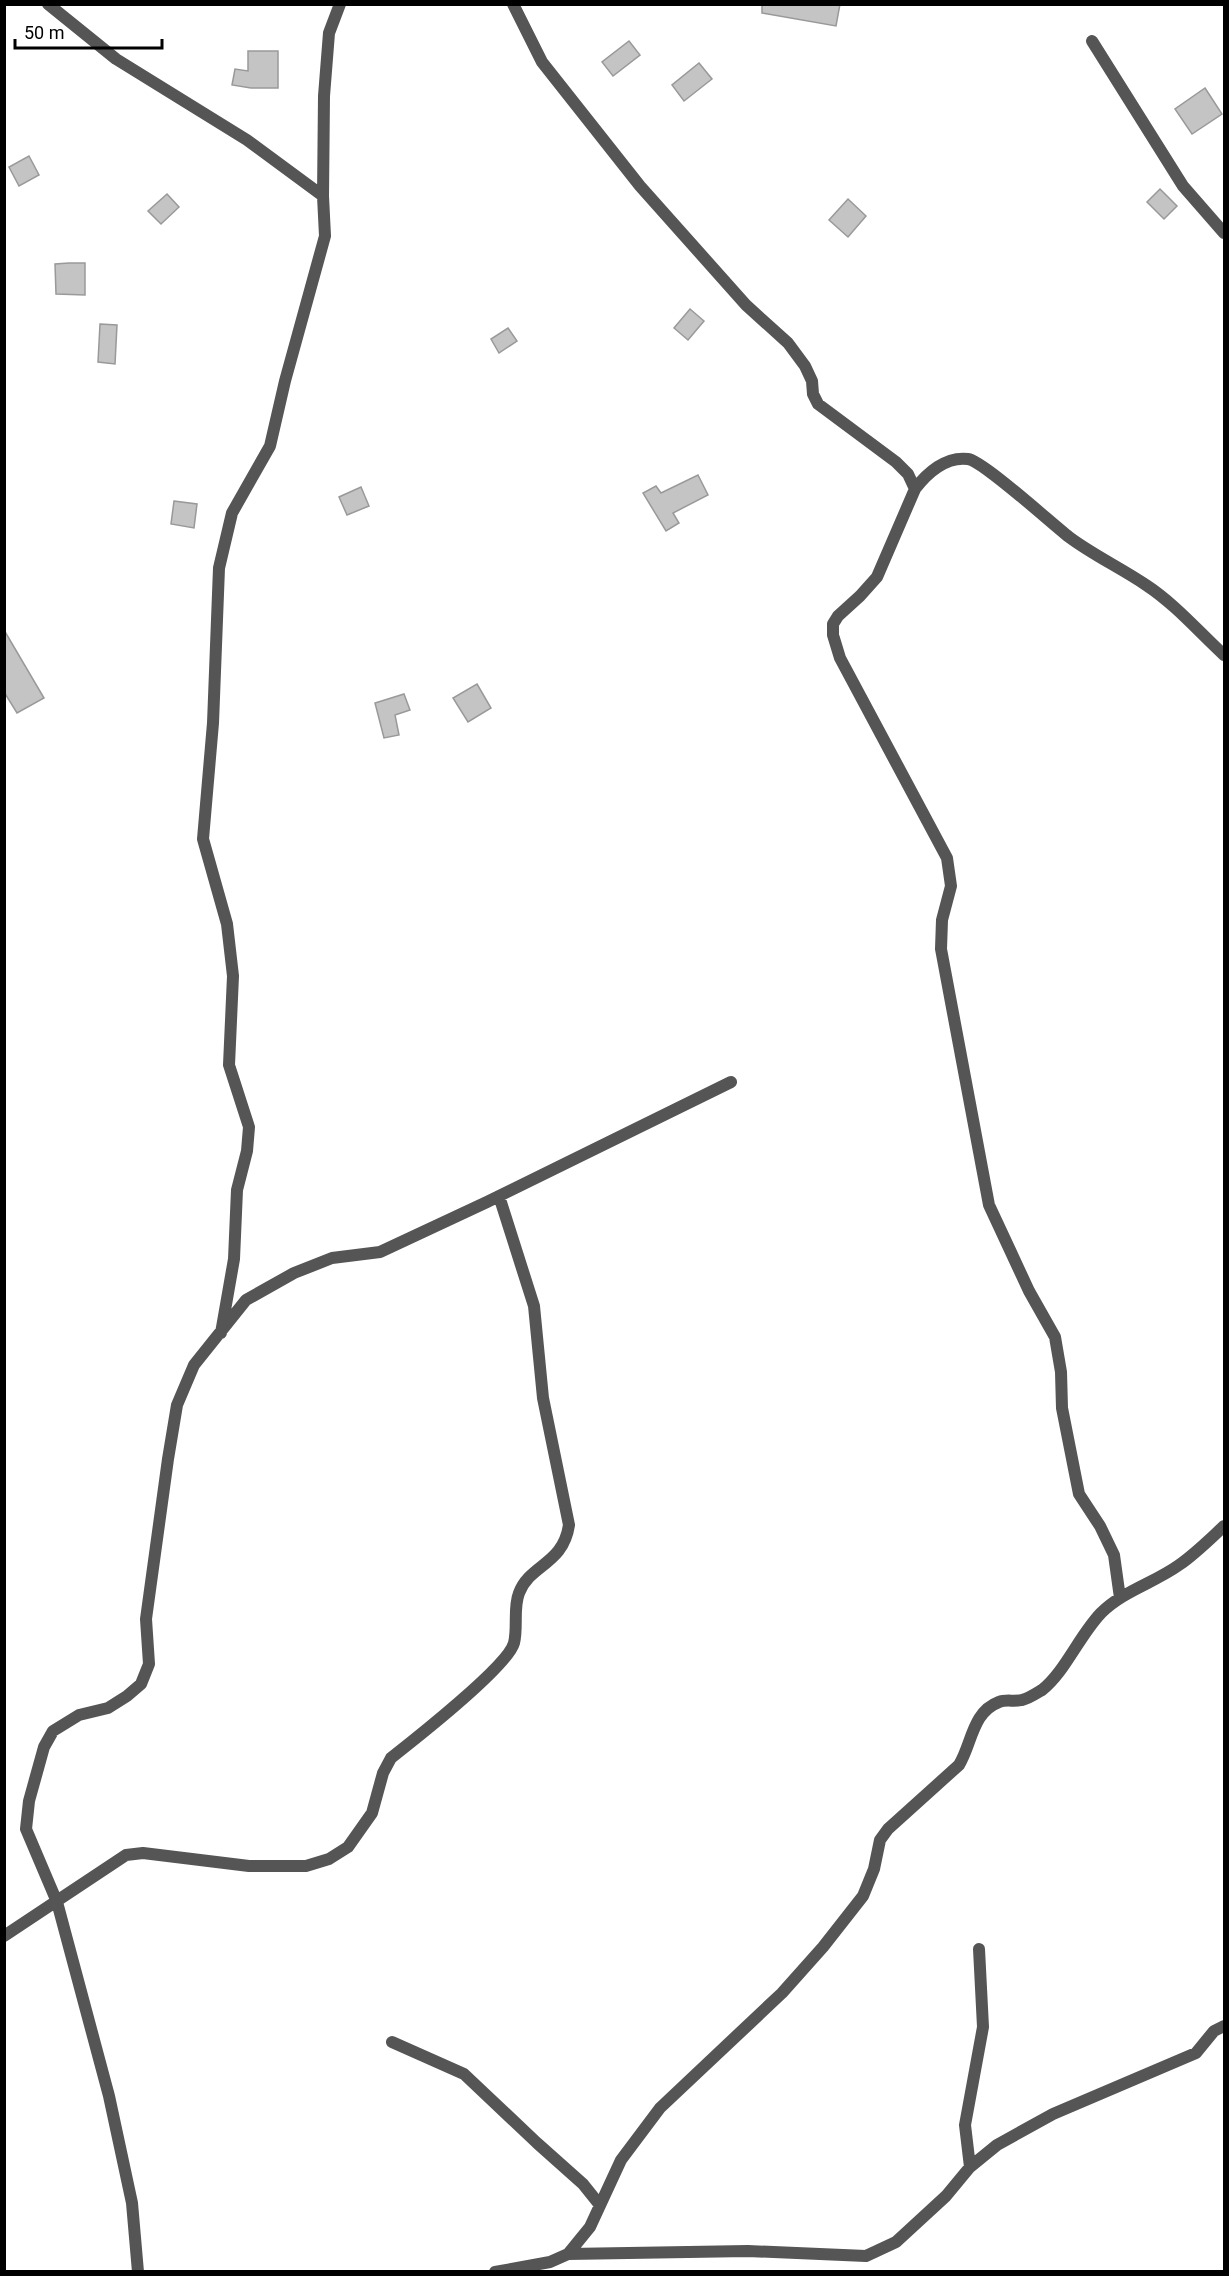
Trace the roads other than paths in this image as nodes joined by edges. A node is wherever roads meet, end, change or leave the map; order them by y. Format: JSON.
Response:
{"nodes":[{"id":1,"x":48,"y":4,"type":"edge"},
{"id":2,"x":340,"y":4,"type":"edge"},
{"id":3,"x":513,"y":4,"type":"edge"},
{"id":4,"x":1092,"y":41,"type":"dead end"},
{"id":5,"x":323,"y":196,"type":"junction"},
{"id":6,"x":1224,"y":233,"type":"edge"},
{"id":7,"x":915,"y":489,"type":"junction"},
{"id":8,"x":1224,"y":655,"type":"edge"},
{"id":9,"x":732,"y":1083,"type":"dead end"},
{"id":10,"x":499,"y":1196,"type":"junction"},
{"id":11,"x":220,"y":1334,"type":"junction"},
{"id":12,"x":1224,"y":1526,"type":"edge"},
{"id":13,"x":1120,"y":1598,"type":"junction"},
{"id":14,"x":57,"y":1902,"type":"junction"},
{"id":15,"x":4,"y":1936,"type":"edge"},
{"id":16,"x":980,"y":1949,"type":"dead end"},
{"id":17,"x":1224,"y":2026,"type":"edge"},
{"id":18,"x":392,"y":2042,"type":"dead end"},
{"id":19,"x":970,"y":2167,"type":"junction"},
{"id":20,"x":599,"y":2204,"type":"junction"},
{"id":21,"x":568,"y":2254,"type":"junction"},
{"id":22,"x":138,"y":2271,"type":"edge"},
{"id":23,"x":495,"y":2271,"type":"edge"}],
"edges":[{"from":1,"to":5,"type":"street"},
{"from":2,"to":5,"type":"street"},
{"from":3,"to":7,"type":"street"},
{"from":4,"to":6,"type":"street"},
{"from":5,"to":11,"type":"street"},
{"from":7,"to":8,"type":"street"},
{"from":7,"to":13,"type":"street"},
{"from":9,"to":10,"type":"street"},
{"from":10,"to":11,"type":"street"},
{"from":10,"to":14,"type":"street"},
{"from":11,"to":14,"type":"street"},
{"from":12,"to":13,"type":"street"},
{"from":13,"to":20,"type":"street"},
{"from":14,"to":15,"type":"street"},
{"from":14,"to":22,"type":"street"},
{"from":16,"to":19,"type":"street"},
{"from":17,"to":19,"type":"street"},
{"from":18,"to":20,"type":"street"},
{"from":19,"to":21,"type":"street"},
{"from":20,"to":21,"type":"street"},
{"from":21,"to":23,"type":"street"}]}
